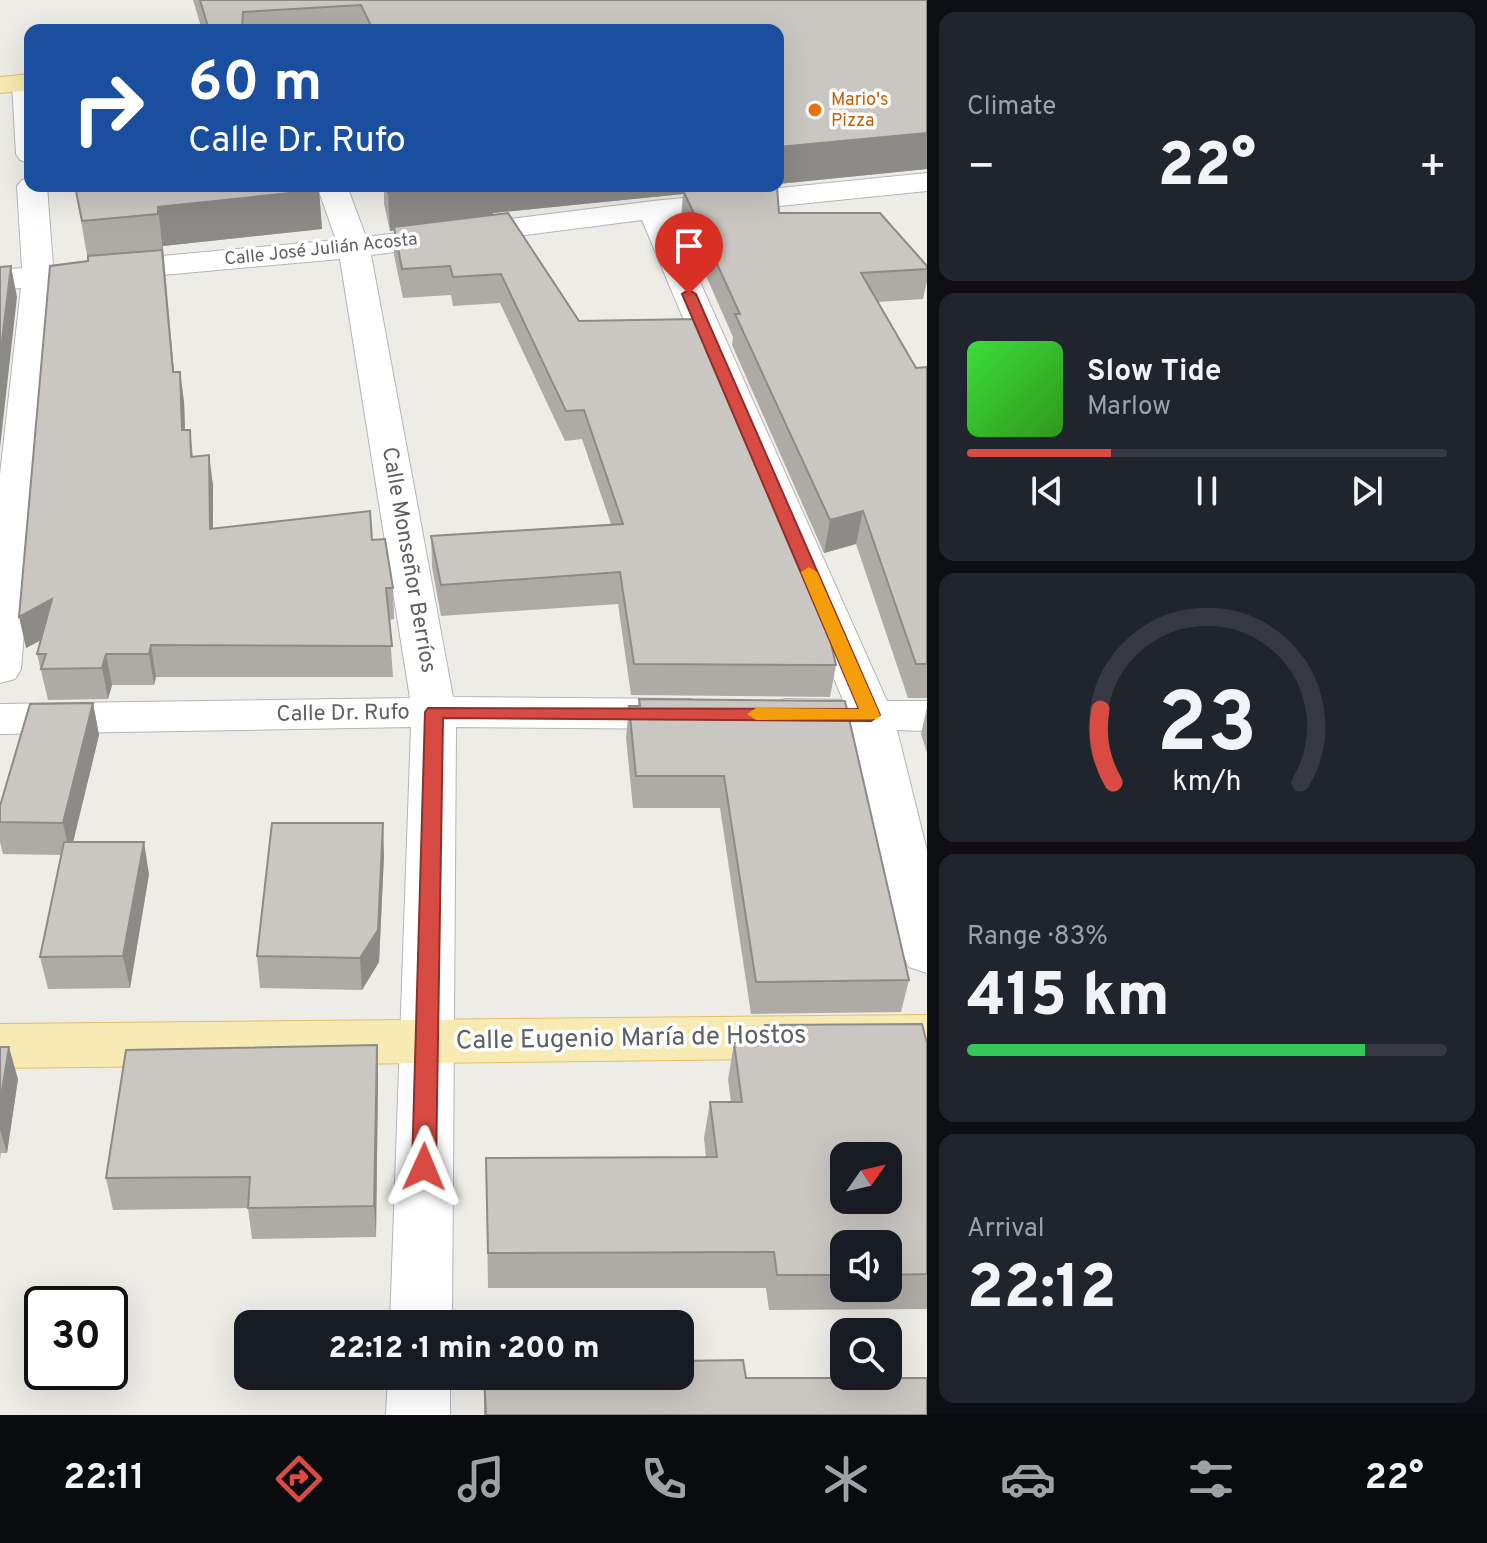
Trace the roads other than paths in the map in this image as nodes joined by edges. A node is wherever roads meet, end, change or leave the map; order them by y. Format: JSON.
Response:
{"nodes":[{"id":1,"x":18,"y":83,"type":"edge"},
{"id":2,"x":24,"y":118,"type":"edge"},
{"id":3,"x":922,"y":189,"type":"edge"},
{"id":4,"x":32,"y":192,"type":"edge"},
{"id":5,"x":334,"y":192,"type":"edge"},
{"id":6,"x":653,"y":210,"type":"junction"},
{"id":7,"x":354,"y":248,"type":"junction"},
{"id":8,"x":38,"y":276,"type":"junction"},
{"id":9,"x":0,"y":280,"type":"edge"},
{"id":10,"x":0,"y":669,"type":"edge"},
{"id":11,"x":434,"y":712,"type":"junction"},
{"id":12,"x":871,"y":715,"type":"junction"},
{"id":13,"x":927,"y":716,"type":"edge"},
{"id":14,"x":0,"y":719,"type":"edge"},
{"id":15,"x":927,"y":953,"type":"edge"},
{"id":16,"x":927,"y":1036,"type":"edge"},
{"id":17,"x":427,"y":1041,"type":"junction"},
{"id":18,"x":0,"y":1046,"type":"edge"},
{"id":19,"x":421,"y":1310,"type":"edge"},
{"id":20,"x":419,"y":1390,"type":"edge"},
{"id":21,"x":418,"y":1415,"type":"edge"}],
"edges":[{"from":1,"to":2,"type":"street"},
{"from":3,"to":6,"type":"street","name":"Calle José Julián Acosta"},
{"from":4,"to":8,"type":"street"},
{"from":5,"to":7,"type":"street","name":"Calle Monseñor Berríos"},
{"from":6,"to":7,"type":"street","name":"Calle José Julián Acosta"},
{"from":6,"to":12,"type":"street"},
{"from":7,"to":8,"type":"street","name":"Calle José Julián Acosta"},
{"from":7,"to":11,"type":"street","name":"Calle Monseñor Berríos"},
{"from":8,"to":9,"type":"street","name":"Calle José Julián Acosta"},
{"from":8,"to":10,"type":"street"},
{"from":11,"to":12,"type":"street","name":"Calle Dr. Rufo"},
{"from":11,"to":14,"type":"street","name":"Calle Dr. Rufo"},
{"from":11,"to":17,"type":"street","name":"Calle Monseñor Berríos"},
{"from":12,"to":13,"type":"street","name":"Calle Dr. Rufo"},
{"from":12,"to":15,"type":"street"},
{"from":16,"to":17,"type":"main road","name":"Calle Eugenio María de Hostos"},
{"from":17,"to":18,"type":"main road","name":"Calle Eugenio María de Hostos"},
{"from":17,"to":19,"type":"street","name":"Calle Monseñor Berríos"},
{"from":20,"to":21,"type":"street"}]}
